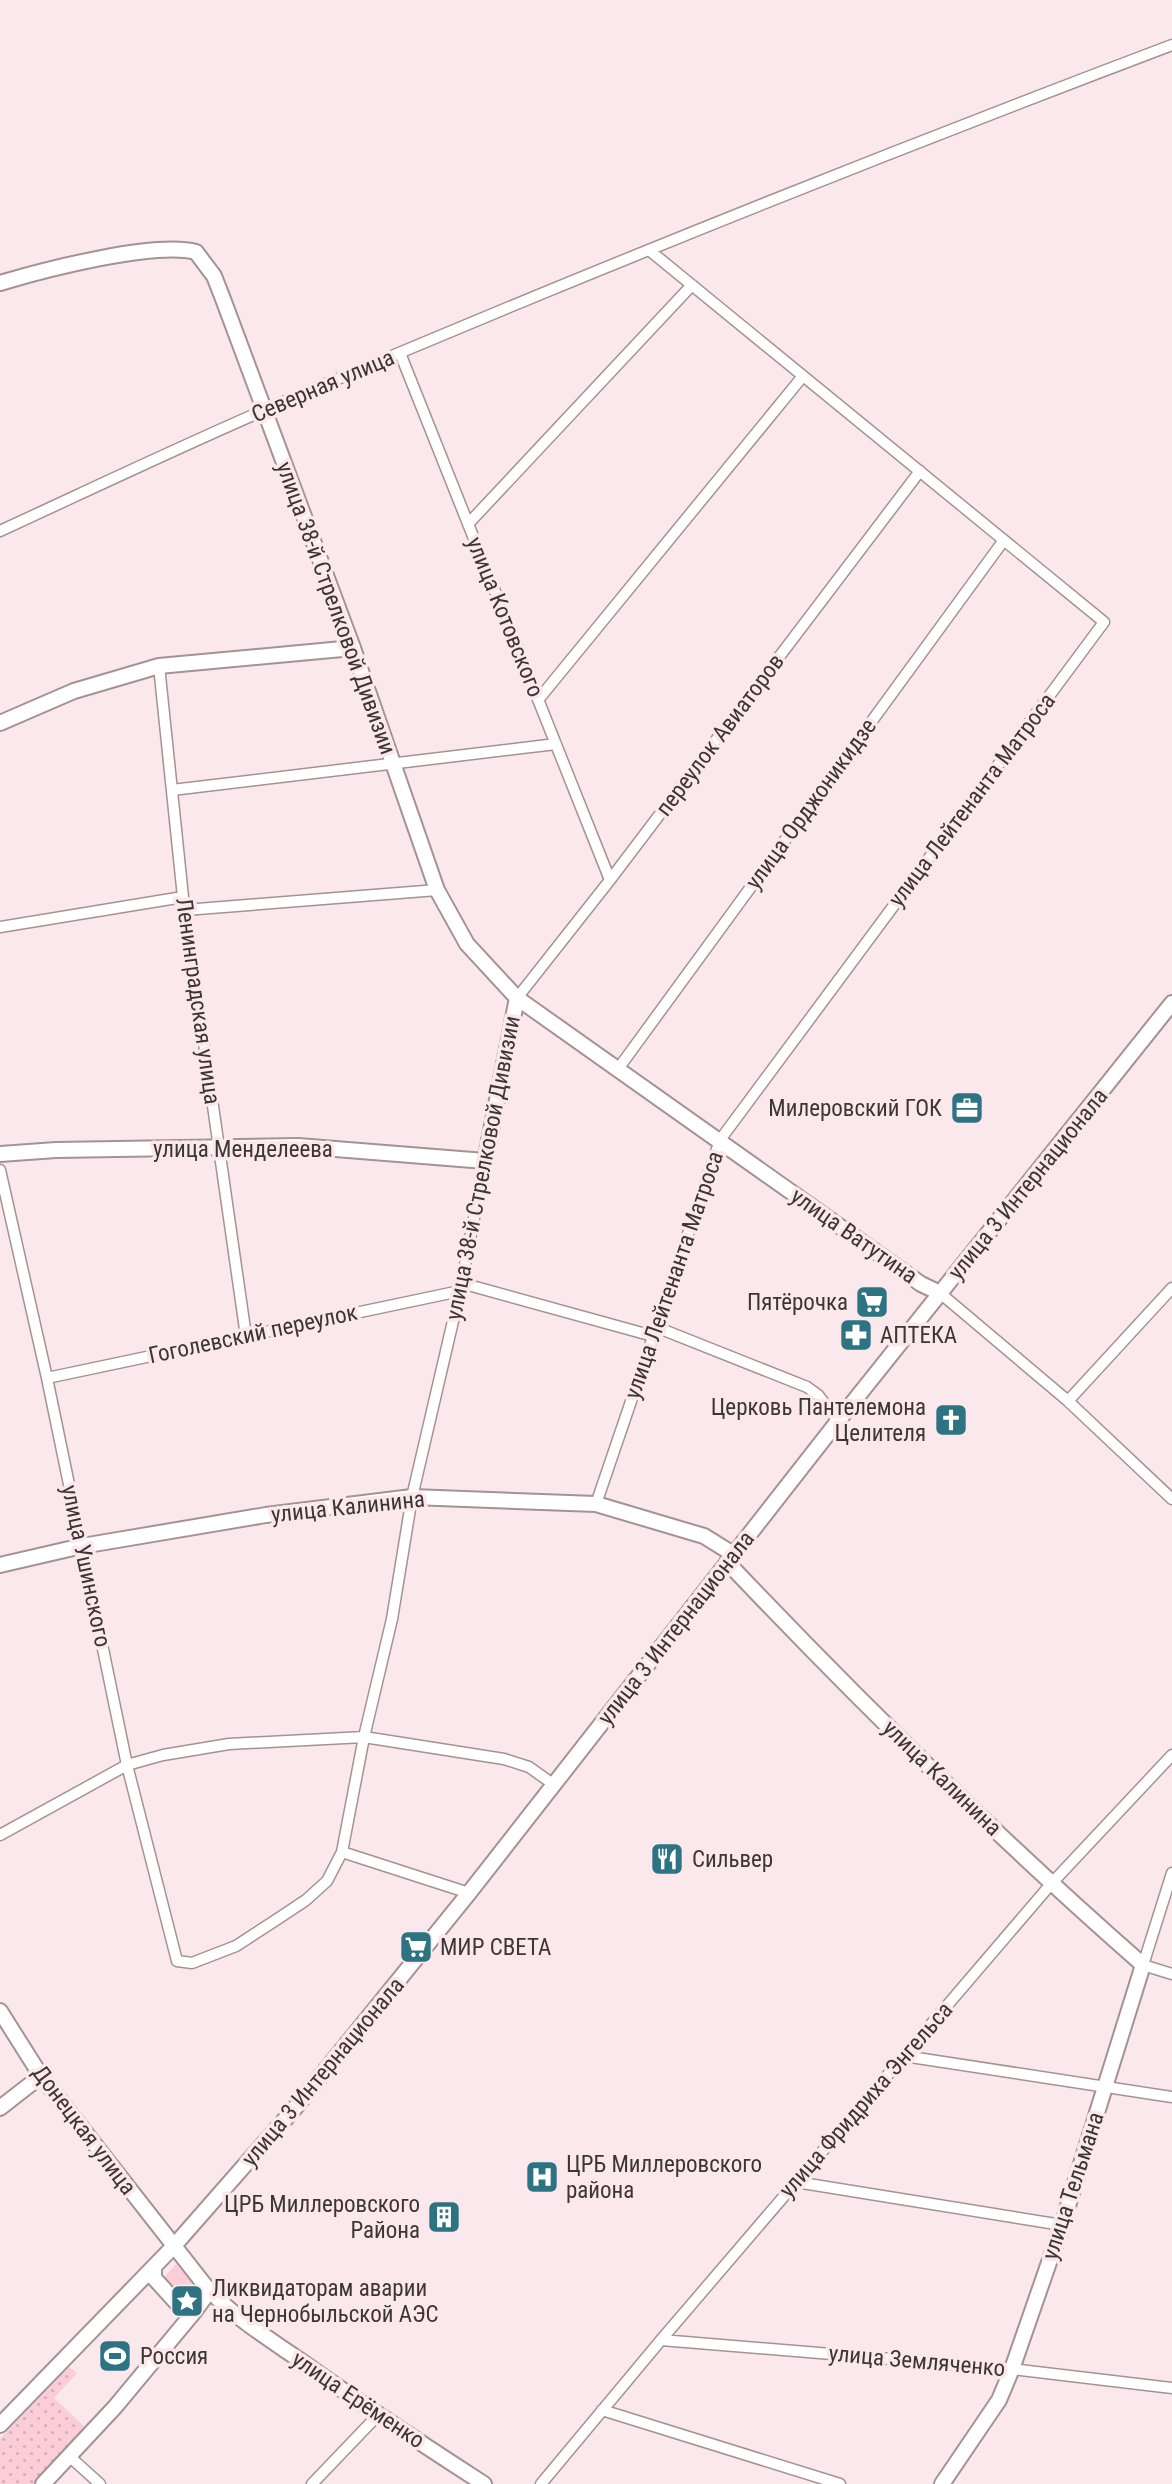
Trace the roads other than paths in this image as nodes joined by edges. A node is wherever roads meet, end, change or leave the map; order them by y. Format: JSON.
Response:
{"nodes":[{"id":1,"x":1172,"y":45,"type":"edge"},
{"id":2,"x":649,"y":250,"type":"junction"},
{"id":3,"x":0,"y":283,"type":"edge"},
{"id":4,"x":692,"y":285,"type":"junction"},
{"id":5,"x":400,"y":353,"type":"junction"},
{"id":6,"x":803,"y":376,"type":"junction"},
{"id":7,"x":264,"y":411,"type":"junction"},
{"id":8,"x":920,"y":471,"type":"junction"},
{"id":9,"x":468,"y":524,"type":"junction"},
{"id":10,"x":0,"y":530,"type":"edge"},
{"id":11,"x":1004,"y":540,"type":"junction"},
{"id":12,"x":353,"y":648,"type":"junction"},
{"id":13,"x":159,"y":666,"type":"junction"},
{"id":14,"x":538,"y":700,"type":"junction"},
{"id":15,"x":0,"y":723,"type":"edge"},
{"id":16,"x":556,"y":744,"type":"junction"},
{"id":17,"x":393,"y":764,"type":"junction"},
{"id":18,"x":172,"y":790,"type":"junction"},
{"id":19,"x":610,"y":880,"type":"junction"},
{"id":20,"x":437,"y":890,"type":"junction"},
{"id":21,"x":183,"y":897,"type":"junction"},
{"id":22,"x":185,"y":910,"type":"junction"},
{"id":23,"x":0,"y":927,"type":"edge"},
{"id":24,"x":517,"y":998,"type":"junction"},
{"id":25,"x":1172,"y":1003,"type":"edge"},
{"id":26,"x":618,"y":1069,"type":"junction"},
{"id":27,"x":720,"y":1140,"type":"junction"},
{"id":28,"x":219,"y":1147,"type":"junction"},
{"id":29,"x":0,"y":1154,"type":"edge"},
{"id":30,"x":485,"y":1161,"type":"junction"},
{"id":31,"x":0,"y":1170,"type":"edge"},
{"id":32,"x":460,"y":1287,"type":"junction"},
{"id":33,"x":1172,"y":1288,"type":"edge"},
{"id":34,"x":940,"y":1293,"type":"junction"},
{"id":35,"x":654,"y":1332,"type":"junction"},
{"id":36,"x":246,"y":1336,"type":"junction"},
{"id":37,"x":47,"y":1378,"type":"junction"},
{"id":38,"x":1068,"y":1401,"type":"junction"},
{"id":39,"x":838,"y":1421,"type":"junction"},
{"id":40,"x":412,"y":1497,"type":"junction"},
{"id":41,"x":1172,"y":1499,"type":"edge"},
{"id":42,"x":596,"y":1504,"type":"junction"},
{"id":43,"x":82,"y":1546,"type":"junction"},
{"id":44,"x":730,"y":1558,"type":"junction"},
{"id":45,"x":0,"y":1565,"type":"edge"},
{"id":46,"x":364,"y":1737,"type":"junction"},
{"id":47,"x":1172,"y":1755,"type":"edge"},
{"id":48,"x":127,"y":1765,"type":"junction"},
{"id":49,"x":553,"y":1784,"type":"junction"},
{"id":50,"x":0,"y":1835,"type":"edge"},
{"id":51,"x":342,"y":1852,"type":"junction"},
{"id":52,"x":1172,"y":1873,"type":"edge"},
{"id":53,"x":1051,"y":1884,"type":"junction"},
{"id":54,"x":469,"y":1893,"type":"junction"},
{"id":55,"x":177,"y":1961,"type":"joint"},
{"id":56,"x":1143,"y":1965,"type":"junction"},
{"id":57,"x":1172,"y":1974,"type":"edge"},
{"id":58,"x":0,"y":2011,"type":"edge"},
{"id":59,"x":904,"y":2056,"type":"junction"},
{"id":60,"x":41,"y":2076,"type":"junction"},
{"id":61,"x":1105,"y":2087,"type":"junction"},
{"id":62,"x":1172,"y":2097,"type":"edge"},
{"id":63,"x":0,"y":2108,"type":"edge"},
{"id":64,"x":796,"y":2182,"type":"junction"},
{"id":65,"x":1062,"y":2225,"type":"junction"},
{"id":66,"x":173,"y":2247,"type":"junction"},
{"id":67,"x":154,"y":2267,"type":"junction"},
{"id":68,"x":208,"y":2293,"type":"junction"},
{"id":69,"x":194,"y":2312,"type":"junction"},
{"id":70,"x":661,"y":2340,"type":"junction"},
{"id":71,"x":1012,"y":2369,"type":"junction"},
{"id":72,"x":1172,"y":2388,"type":"edge"},
{"id":73,"x":602,"y":2410,"type":"junction"},
{"id":74,"x":378,"y":2415,"type":"junction"},
{"id":75,"x":0,"y":2425,"type":"edge"},
{"id":76,"x":69,"y":2456,"type":"junction"},
{"id":77,"x":44,"y":2484,"type":"edge"},
{"id":78,"x":100,"y":2484,"type":"edge"},
{"id":79,"x":312,"y":2484,"type":"edge"},
{"id":80,"x":484,"y":2484,"type":"edge"},
{"id":81,"x":541,"y":2484,"type":"edge"},
{"id":82,"x":840,"y":2484,"type":"edge"},
{"id":83,"x":942,"y":2484,"type":"edge"}],
"edges":[{"from":1,"to":2,"type":"street","name":"Северная улица"},
{"from":2,"to":4,"type":"street","name":"улица Лейтенанта Матроса"},
{"from":2,"to":5,"type":"street","name":"Северная улица"},
{"from":3,"to":7,"type":"street","name":"улица 38-й Стрелковой Дивизии"},
{"from":4,"to":6,"type":"street","name":"улица Лейтенанта Матроса"},
{"from":4,"to":9,"type":"street"},
{"from":5,"to":7,"type":"street","name":"Северная улица"},
{"from":5,"to":9,"type":"street","name":"улица Котовского"},
{"from":6,"to":8,"type":"street","name":"улица Лейтенанта Матроса"},
{"from":6,"to":14,"type":"street"},
{"from":7,"to":10,"type":"street","name":"Северная улица"},
{"from":7,"to":12,"type":"street","name":"улица 38-й Стрелковой Дивизии"},
{"from":8,"to":11,"type":"street","name":"улица Лейтенанта Матроса"},
{"from":8,"to":19,"type":"street","name":"переулок Авиаторов"},
{"from":9,"to":14,"type":"street","name":"улица Котовского"},
{"from":11,"to":26,"type":"street","name":"улица Орджоникидзе"},
{"from":11,"to":27,"type":"street","name":"улица Лейтенанта Матроса"},
{"from":12,"to":13,"type":"street"},
{"from":12,"to":17,"type":"street","name":"улица 38-й Стрелковой Дивизии"},
{"from":13,"to":15,"type":"street"},
{"from":13,"to":18,"type":"street","name":"Ленинградская улица"},
{"from":14,"to":16,"type":"street","name":"улица Котовского"},
{"from":16,"to":17,"type":"street"},
{"from":16,"to":19,"type":"street","name":"улица Котовского"},
{"from":17,"to":18,"type":"street"},
{"from":17,"to":20,"type":"street","name":"улица 38-й Стрелковой Дивизии"},
{"from":18,"to":21,"type":"street","name":"Ленинградская улица"},
{"from":19,"to":24,"type":"street","name":"переулок Авиаторов"},
{"from":20,"to":22,"type":"street"},
{"from":20,"to":24,"type":"street","name":"улица 38-й Стрелковой Дивизии"},
{"from":21,"to":22,"type":"street","name":"Ленинградская улица"},
{"from":21,"to":23,"type":"street"},
{"from":22,"to":28,"type":"street","name":"Ленинградская улица"},
{"from":24,"to":26,"type":"street","name":"улица Ватутина"},
{"from":24,"to":30,"type":"street","name":"улица 38-й Стрелковой Дивизии"},
{"from":25,"to":34,"type":"street","name":"улица 3 Интернационала"},
{"from":26,"to":27,"type":"street","name":"улица Ватутина"},
{"from":27,"to":34,"type":"street","name":"улица Ватутина"},
{"from":27,"to":35,"type":"street","name":"улица Лейтенанта Матроса"},
{"from":28,"to":29,"type":"street","name":"улица Менделеева"},
{"from":28,"to":30,"type":"street","name":"улица Менделеева"},
{"from":28,"to":36,"type":"street","name":"Ленинградская улица"},
{"from":30,"to":32,"type":"street","name":"улица 38-й Стрелковой Дивизии"},
{"from":31,"to":37,"type":"street","name":"улица Ушинского"},
{"from":32,"to":35,"type":"street","name":"Гоголевский переулок"},
{"from":32,"to":36,"type":"street","name":"Гоголевский переулок"},
{"from":32,"to":40,"type":"street","name":"улица 38-й Стрелковой Дивизии"},
{"from":33,"to":38,"type":"street"},
{"from":34,"to":38,"type":"street","name":"улица Ватутина"},
{"from":34,"to":39,"type":"street","name":"улица 3 Интернационала"},
{"from":35,"to":39,"type":"street","name":"Гоголевский переулок"},
{"from":35,"to":42,"type":"street","name":"улица Лейтенанта Матроса"},
{"from":36,"to":37,"type":"street","name":"Гоголевский переулок"},
{"from":37,"to":43,"type":"street","name":"улица Ушинского"},
{"from":38,"to":41,"type":"street","name":"улица Ватутина"},
{"from":39,"to":44,"type":"street","name":"улица 3 Интернационала"},
{"from":40,"to":42,"type":"street","name":"улица Калинина"},
{"from":40,"to":43,"type":"street","name":"улица Калинина"},
{"from":40,"to":46,"type":"street","name":"улица 38-й Стрелковой Дивизии"},
{"from":42,"to":44,"type":"street","name":"улица Калинина"},
{"from":43,"to":45,"type":"street","name":"улица Калинина"},
{"from":43,"to":48,"type":"street","name":"улица Ушинского"},
{"from":44,"to":49,"type":"street","name":"улица 3 Интернационала"},
{"from":44,"to":53,"type":"street","name":"улица Калинина"},
{"from":46,"to":48,"type":"street"},
{"from":46,"to":49,"type":"street"},
{"from":46,"to":51,"type":"street","name":"улица 38-й Стрелковой Дивизии"},
{"from":47,"to":53,"type":"street","name":"улица Фридриха Энгельса"},
{"from":48,"to":50,"type":"street"},
{"from":48,"to":55,"type":"street","name":"улица Ушинского"},
{"from":49,"to":54,"type":"street","name":"улица 3 Интернационала"},
{"from":51,"to":54,"type":"street"},
{"from":51,"to":55,"type":"street","name":"улица 38-й Стрелковой Дивизии"},
{"from":52,"to":56,"type":"street","name":"улица Тельмана"},
{"from":53,"to":56,"type":"street","name":"улица Калинина"},
{"from":53,"to":59,"type":"street","name":"улица Фридриха Энгельса"},
{"from":54,"to":66,"type":"street","name":"улица 3 Интернационала"},
{"from":56,"to":57,"type":"street","name":"улица Калинина"},
{"from":56,"to":61,"type":"street","name":"улица Тельмана"},
{"from":58,"to":60,"type":"street","name":"Донецкая улица"},
{"from":59,"to":61,"type":"street"},
{"from":59,"to":64,"type":"street","name":"улица Фридриха Энгельса"},
{"from":60,"to":63,"type":"street"},
{"from":60,"to":66,"type":"street","name":"Донецкая улица"},
{"from":61,"to":62,"type":"street"},
{"from":61,"to":65,"type":"street","name":"улица Тельмана"},
{"from":64,"to":65,"type":"street"},
{"from":64,"to":70,"type":"street","name":"улица Фридриха Энгельса"},
{"from":65,"to":71,"type":"street","name":"улица Тельмана"},
{"from":66,"to":67,"type":"street","name":"улица 3 Интернационала"},
{"from":66,"to":68,"type":"street"},
{"from":67,"to":69,"type":"street"},
{"from":67,"to":75,"type":"street","name":"улица 3 Интернационала"},
{"from":68,"to":69,"type":"street"},
{"from":68,"to":74,"type":"street","name":"улица Ерёменко"},
{"from":69,"to":76,"type":"street"},
{"from":70,"to":71,"type":"street","name":"улица Земляченко"},
{"from":70,"to":73,"type":"street","name":"улица Фридриха Энгельса"},
{"from":71,"to":72,"type":"street","name":"улица Земляченко"},
{"from":71,"to":83,"type":"street","name":"улица Тельмана"},
{"from":73,"to":81,"type":"street","name":"улица Фридриха Энгельса"},
{"from":73,"to":82,"type":"street"},
{"from":74,"to":79,"type":"street"},
{"from":74,"to":80,"type":"street","name":"улица Ерёменко"},
{"from":76,"to":77,"type":"street"},
{"from":76,"to":78,"type":"street"}]}
